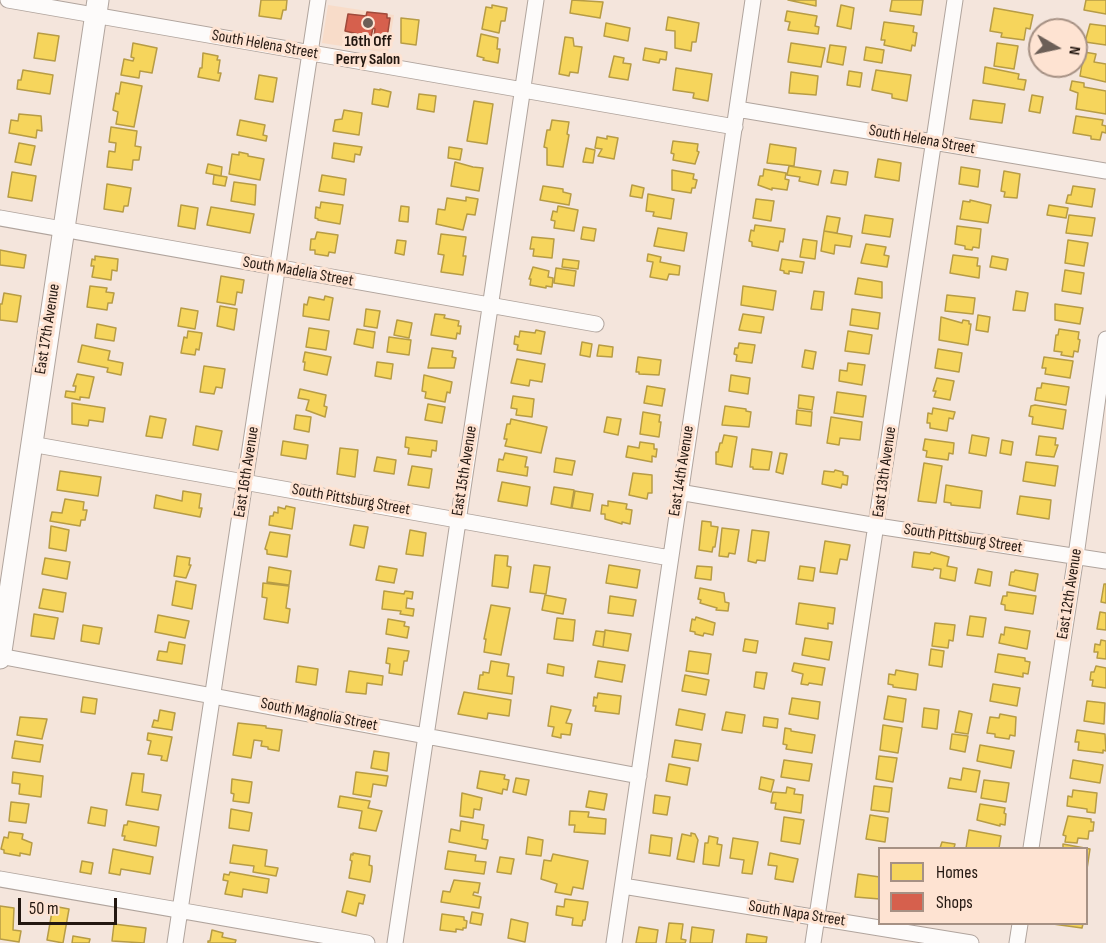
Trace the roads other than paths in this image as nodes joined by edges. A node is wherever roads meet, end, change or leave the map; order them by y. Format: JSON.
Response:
{"nodes":[{"id":1,"x":8,"y":0,"type":"edge"},
{"id":2,"x":318,"y":0,"type":"edge"},
{"id":3,"x":536,"y":0,"type":"edge"},
{"id":4,"x":753,"y":0,"type":"edge"},
{"id":5,"x":955,"y":0,"type":"edge"},
{"id":6,"x":96,"y":7,"type":"edge"},
{"id":7,"x":310,"y":52,"type":"junction"},
{"id":8,"x":523,"y":91,"type":"junction"},
{"id":9,"x":737,"y":109,"type":"junction"},
{"id":10,"x":735,"y":127,"type":"junction"},
{"id":11,"x":933,"y":141,"type":"junction"},
{"id":12,"x":1106,"y":171,"type":"edge"},
{"id":13,"x":0,"y":218,"type":"edge"},
{"id":14,"x":63,"y":229,"type":"junction"},
{"id":15,"x":278,"y":268,"type":"junction"},
{"id":16,"x":489,"y":306,"type":"junction"},
{"id":17,"x":596,"y":324,"type":"dead end"},
{"id":18,"x":1106,"y":339,"type":"edge"},
{"id":19,"x":31,"y":444,"type":"junction"},
{"id":20,"x":246,"y":481,"type":"junction"},
{"id":21,"x":679,"y":492,"type":"junction"},
{"id":22,"x":457,"y":519,"type":"junction"},
{"id":23,"x":877,"y":526,"type":"junction"},
{"id":24,"x":1076,"y":556,"type":"junction"},
{"id":25,"x":670,"y":558,"type":"junction"},
{"id":26,"x":1106,"y":561,"type":"edge"},
{"id":27,"x":0,"y":656,"type":"edge"},
{"id":28,"x":213,"y":695,"type":"junction"},
{"id":29,"x":426,"y":735,"type":"junction"},
{"id":30,"x":639,"y":776,"type":"junction"},
{"id":31,"x":1031,"y":847,"type":"edge"},
{"id":32,"x":0,"y":879,"type":"edge"},
{"id":33,"x":623,"y":886,"type":"junction"},
{"id":34,"x":180,"y":909,"type":"junction"},
{"id":35,"x":817,"y":917,"type":"junction"},
{"id":36,"x":1020,"y":925,"type":"edge"},
{"id":37,"x":175,"y":943,"type":"edge"},
{"id":38,"x":367,"y":943,"type":"edge"},
{"id":39,"x":395,"y":943,"type":"edge"},
{"id":40,"x":614,"y":943,"type":"edge"},
{"id":41,"x":813,"y":943,"type":"edge"},
{"id":42,"x":971,"y":943,"type":"edge"},
{"id":43,"x":1017,"y":943,"type":"edge"}],
"edges":[{"from":1,"to":6,"type":"street","name":"South Helena Street"},
{"from":2,"to":7,"type":"street","name":"East 16th Avenue"},
{"from":3,"to":8,"type":"street","name":"East 15th Avenue"},
{"from":4,"to":9,"type":"street","name":"East 14th Avenue"},
{"from":5,"to":11,"type":"street","name":"East 13th Avenue"},
{"from":6,"to":7,"type":"street","name":"South Helena Street"},
{"from":6,"to":14,"type":"street","name":"East 17th Avenue"},
{"from":7,"to":8,"type":"street","name":"South Helena Street"},
{"from":7,"to":15,"type":"street","name":"East 16th Avenue"},
{"from":8,"to":10,"type":"street","name":"South Helena Street"},
{"from":8,"to":16,"type":"street","name":"East 15th Avenue"},
{"from":9,"to":10,"type":"street","name":"East 14th Avenue"},
{"from":9,"to":11,"type":"street","name":"South Helena Street"},
{"from":10,"to":21,"type":"street","name":"East 14th Avenue"},
{"from":11,"to":12,"type":"street","name":"South Helena Street"},
{"from":11,"to":23,"type":"street","name":"East 13th Avenue"},
{"from":13,"to":14,"type":"street","name":"South Madelia Street"},
{"from":14,"to":15,"type":"street","name":"South Madelia Street"},
{"from":14,"to":19,"type":"street","name":"East 17th Avenue"},
{"from":15,"to":16,"type":"street","name":"South Madelia Street"},
{"from":15,"to":20,"type":"street","name":"East 16th Avenue"},
{"from":16,"to":17,"type":"street","name":"South Madelia Street"},
{"from":16,"to":22,"type":"street","name":"East 15th Avenue"},
{"from":18,"to":24,"type":"street","name":"East 12th Avenue"},
{"from":19,"to":20,"type":"street","name":"South Pittsburg Street"},
{"from":19,"to":27,"type":"street","name":"East 17th Avenue"},
{"from":20,"to":22,"type":"street","name":"South Pittsburg Street"},
{"from":20,"to":28,"type":"street","name":"East 16th Avenue"},
{"from":21,"to":23,"type":"street","name":"South Pittsburg Street"},
{"from":21,"to":25,"type":"street","name":"East 14th Avenue"},
{"from":22,"to":25,"type":"street","name":"South Pittsburg Street"},
{"from":22,"to":29,"type":"street","name":"East 15th Avenue"},
{"from":23,"to":24,"type":"street","name":"South Pittsburg Street"},
{"from":23,"to":35,"type":"street","name":"East 13th Avenue"},
{"from":24,"to":26,"type":"street","name":"South Pittsburg Street"},
{"from":24,"to":31,"type":"street","name":"East 12th Avenue"},
{"from":25,"to":30,"type":"street","name":"East 14th Avenue"},
{"from":27,"to":28,"type":"street","name":"South Magnolia Street"},
{"from":28,"to":29,"type":"street","name":"South Magnolia Street"},
{"from":28,"to":34,"type":"street","name":"East 16th Avenue"},
{"from":29,"to":30,"type":"street","name":"South Magnolia Street"},
{"from":29,"to":39,"type":"street","name":"East 15th Avenue"},
{"from":30,"to":33,"type":"street","name":"East 14th Avenue"},
{"from":32,"to":34,"type":"street"},
{"from":33,"to":35,"type":"street","name":"South Napa Street"},
{"from":33,"to":40,"type":"street","name":"East 14th Avenue"},
{"from":34,"to":37,"type":"street","name":"East 16th Avenue"},
{"from":34,"to":38,"type":"street"},
{"from":35,"to":41,"type":"street","name":"East 13th Avenue"},
{"from":35,"to":42,"type":"street","name":"South Napa Street"},
{"from":36,"to":43,"type":"street"}]}
